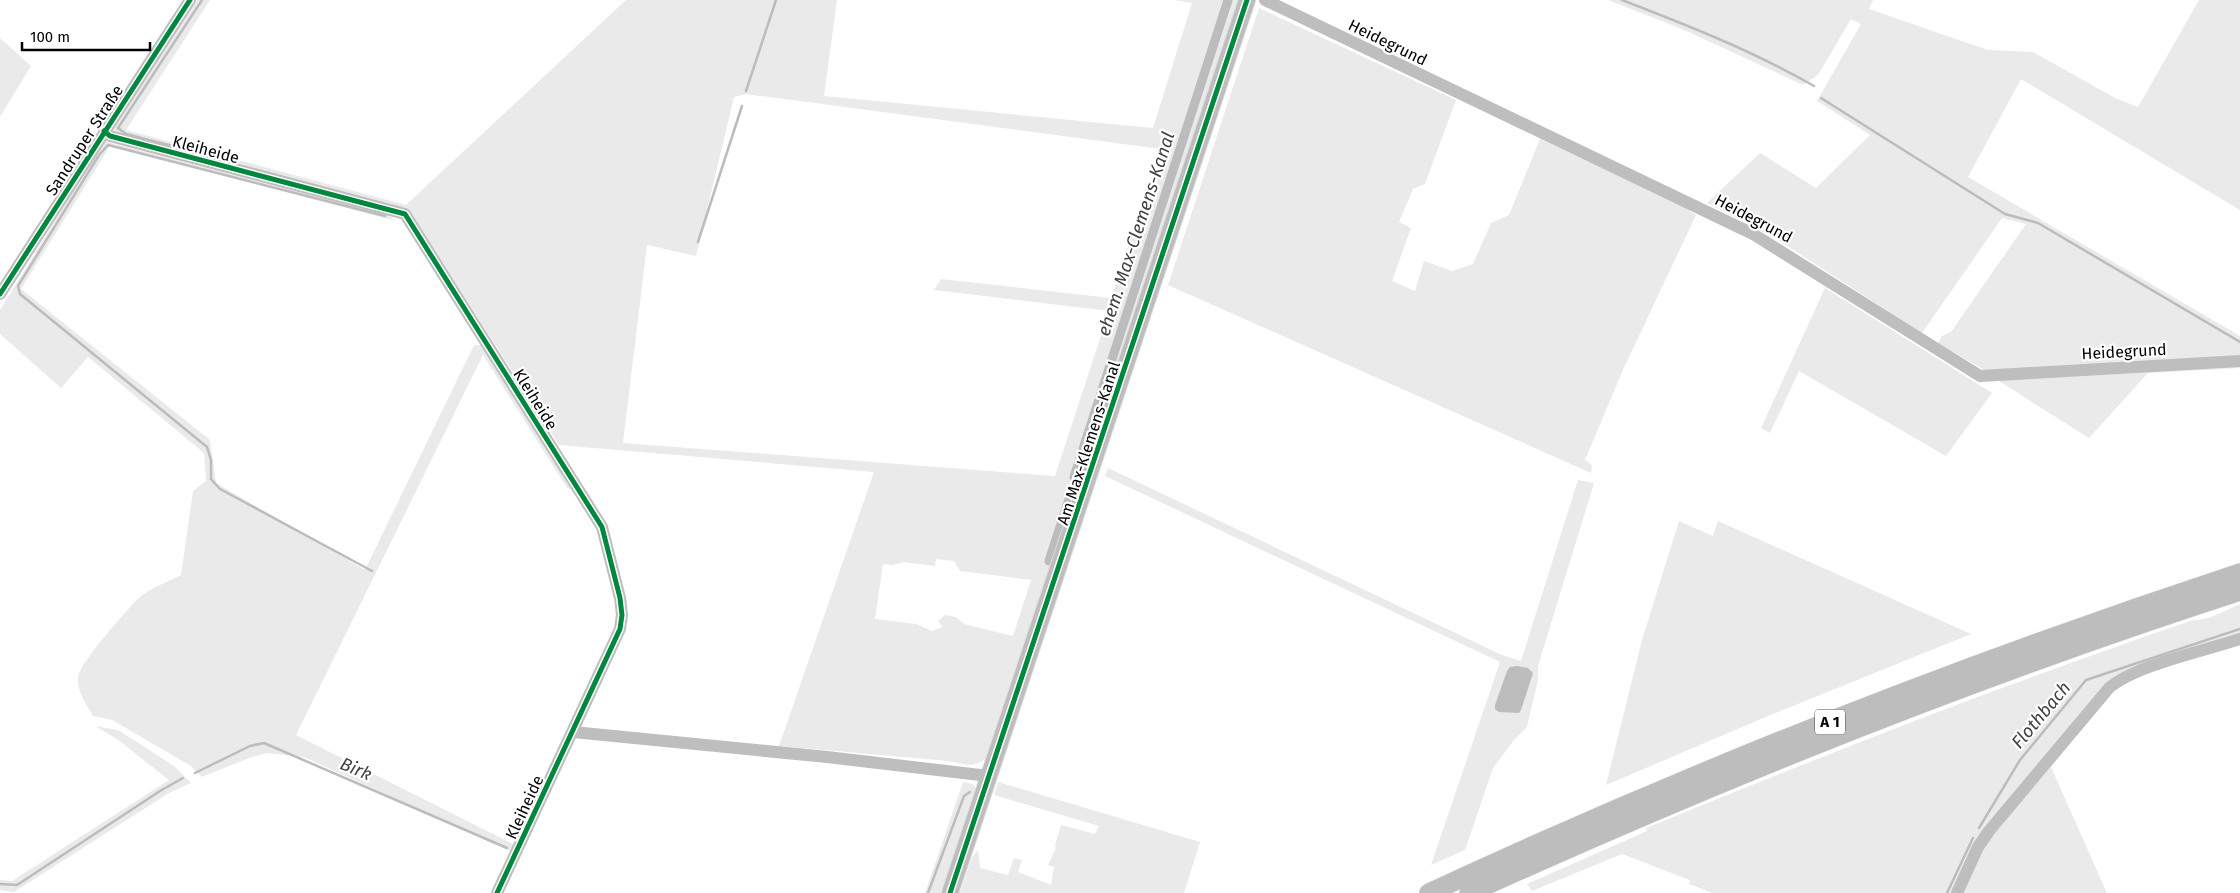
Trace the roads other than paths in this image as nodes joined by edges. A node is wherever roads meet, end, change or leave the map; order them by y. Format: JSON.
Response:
{"nodes":[{"id":1,"x":190,"y":0,"type":"edge"},
{"id":2,"x":1247,"y":0,"type":"edge"},
{"id":3,"x":1264,"y":0,"type":"edge"},
{"id":4,"x":104,"y":131,"type":"junction"},
{"id":5,"x":0,"y":294,"type":"edge"},
{"id":6,"x":2240,"y":361,"type":"edge"},
{"id":7,"x":2240,"y":573,"type":"edge"},
{"id":8,"x":2240,"y":591,"type":"edge"},
{"id":9,"x":2240,"y":640,"type":"edge"},
{"id":10,"x":573,"y":732,"type":"junction"},
{"id":11,"x":989,"y":776,"type":"junction"},
{"id":12,"x":497,"y":893,"type":"edge"},
{"id":13,"x":950,"y":893,"type":"edge"},
{"id":14,"x":1429,"y":893,"type":"edge"},
{"id":15,"x":1469,"y":893,"type":"edge"},
{"id":16,"x":1957,"y":893,"type":"edge"}],
"edges":[{"from":1,"to":4,"type":"street","name":"Sandruper Straße"},
{"from":2,"to":11,"type":"main road","name":"Am Max-Klemens-Kanal"},
{"from":3,"to":6,"type":"street","name":"Heidegrund"},
{"from":4,"to":5,"type":"street","name":"Sandruper Straße"},
{"from":4,"to":10,"type":"street","name":"Kleiheide"},
{"from":7,"to":14,"type":"highway","number":"A 1"},
{"from":8,"to":15,"type":"highway","number":"A 1"},
{"from":9,"to":16,"type":"street"},
{"from":10,"to":11,"type":"street"},
{"from":10,"to":12,"type":"street","name":"Kleiheide"},
{"from":11,"to":13,"type":"main road","name":"Am Max-Klemens-Kanal"}]}
